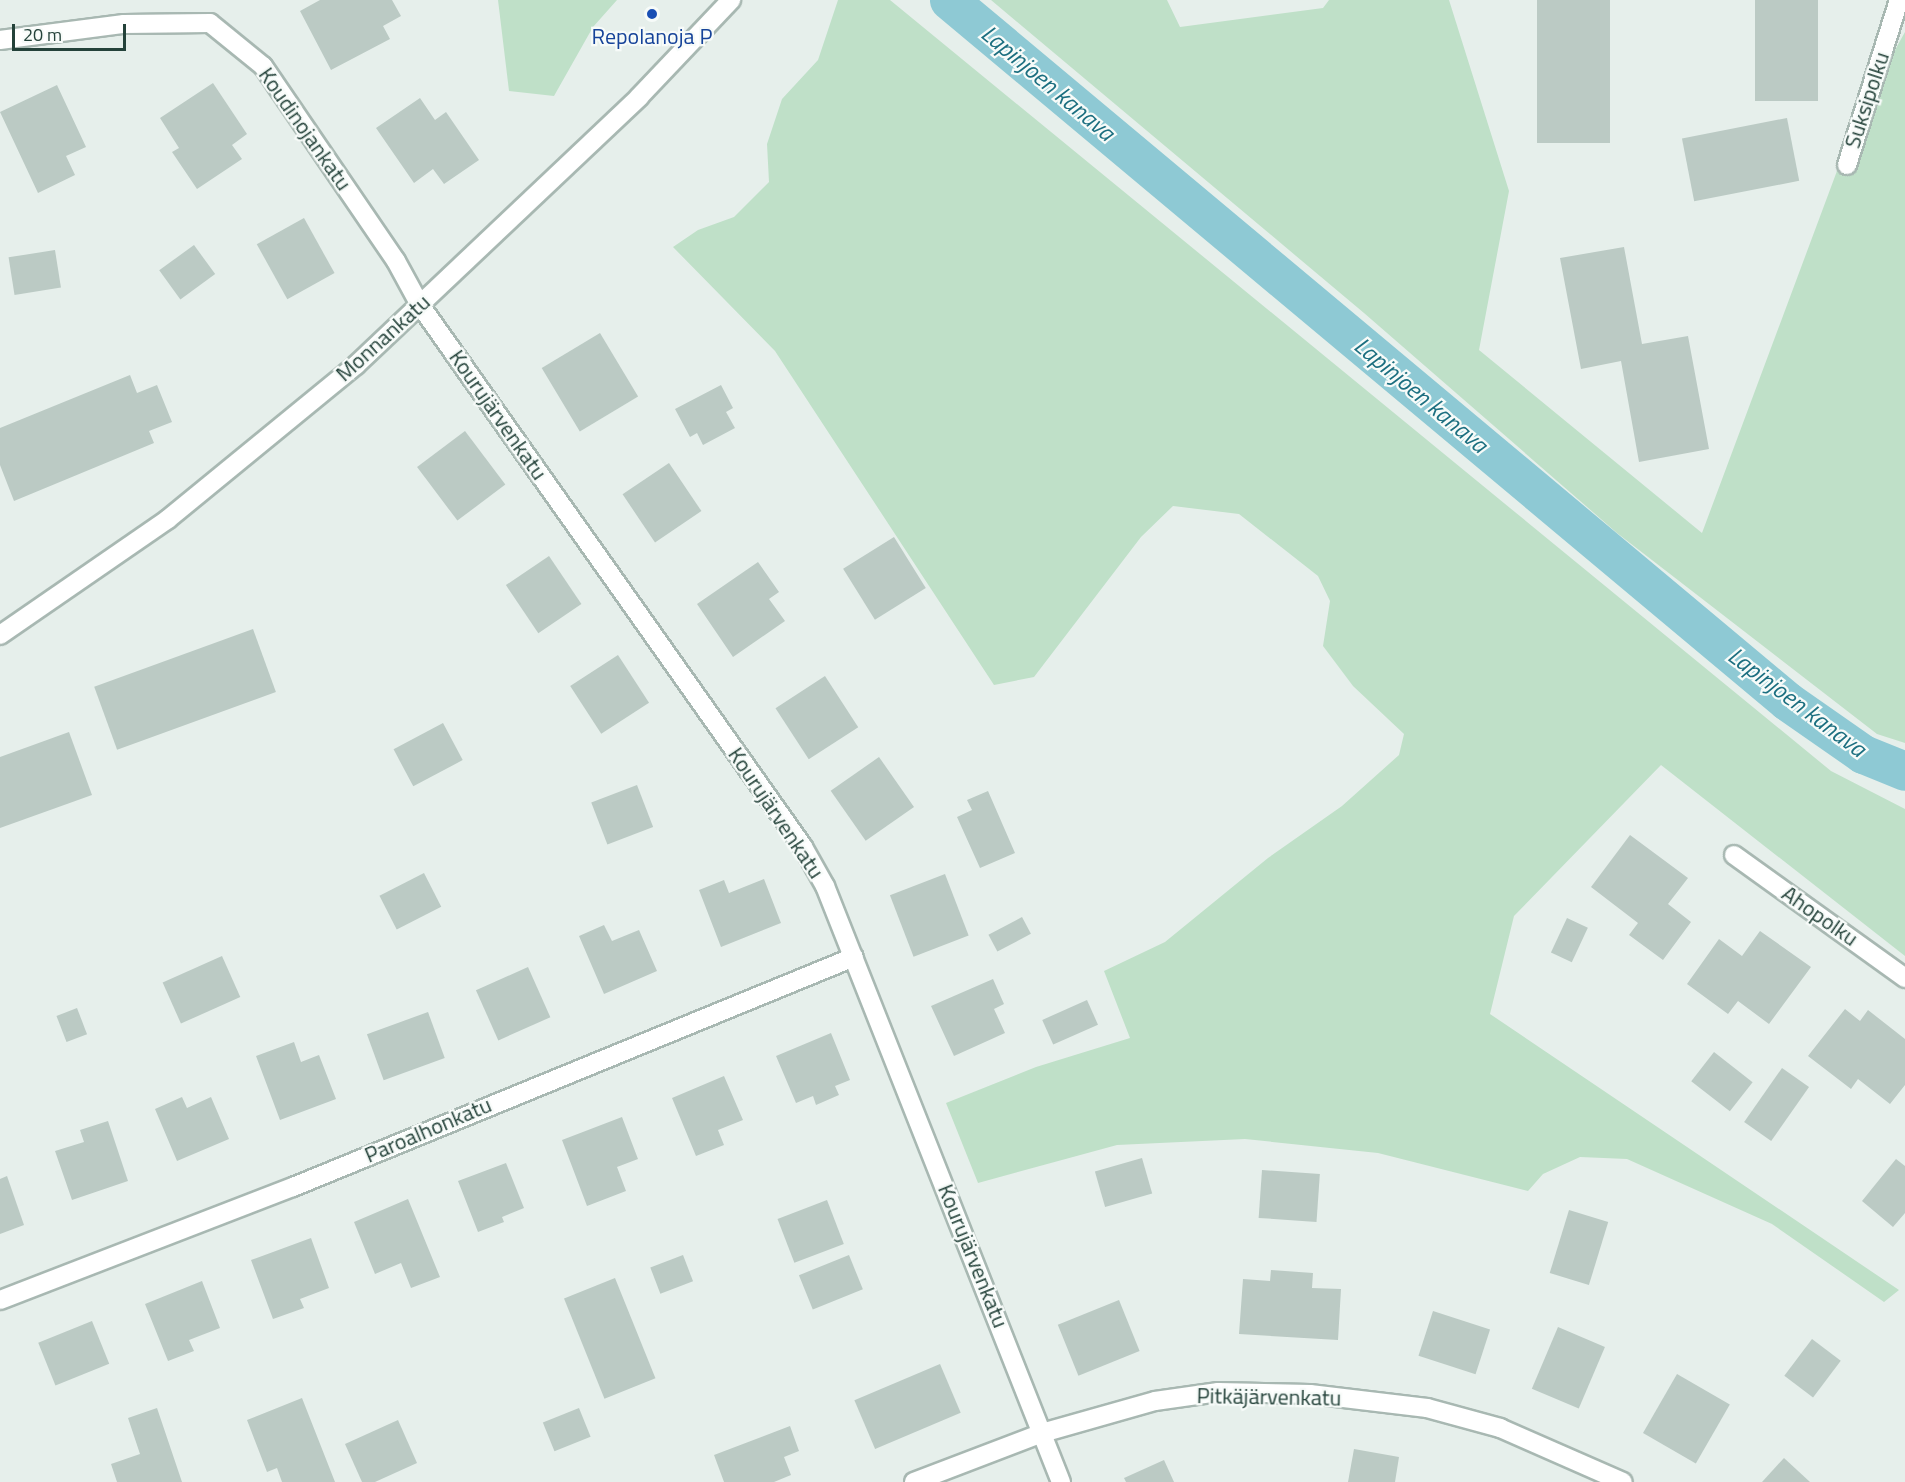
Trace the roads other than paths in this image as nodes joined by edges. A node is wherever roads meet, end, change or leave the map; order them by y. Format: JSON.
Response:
{"nodes":[{"id":1,"x":731,"y":0,"type":"edge"},
{"id":2,"x":1899,"y":0,"type":"edge"},
{"id":3,"x":0,"y":40,"type":"edge"},
{"id":4,"x":1847,"y":165,"type":"dead end"},
{"id":5,"x":420,"y":305,"type":"junction"},
{"id":6,"x":0,"y":634,"type":"edge"},
{"id":7,"x":1734,"y":855,"type":"dead end"},
{"id":8,"x":854,"y":957,"type":"junction"},
{"id":9,"x":1905,"y":978,"type":"edge"},
{"id":10,"x":0,"y":1300,"type":"edge"},
{"id":11,"x":1042,"y":1433,"type":"junction"},
{"id":12,"x":914,"y":1482,"type":"edge"},
{"id":13,"x":1061,"y":1482,"type":"edge"},
{"id":14,"x":1623,"y":1482,"type":"edge"}],
"edges":[{"from":1,"to":5,"type":"street","name":"Monnankatu"},
{"from":2,"to":4,"type":"street","name":"Suksipolku"},
{"from":3,"to":5,"type":"street","name":"Koudinojankatu"},
{"from":5,"to":6,"type":"street","name":"Monnankatu"},
{"from":5,"to":8,"type":"street","name":"Kourujärvenkatu"},
{"from":7,"to":9,"type":"street","name":"Ahopolku"},
{"from":8,"to":10,"type":"street","name":"Paroalhonkatu"},
{"from":8,"to":11,"type":"street","name":"Kourujärvenkatu"},
{"from":11,"to":12,"type":"street","name":"Pitkäjärvenkatu"},
{"from":11,"to":13,"type":"street","name":"Kourujärvenkatu"},
{"from":11,"to":14,"type":"street","name":"Pitkäjärvenkatu"}]}
